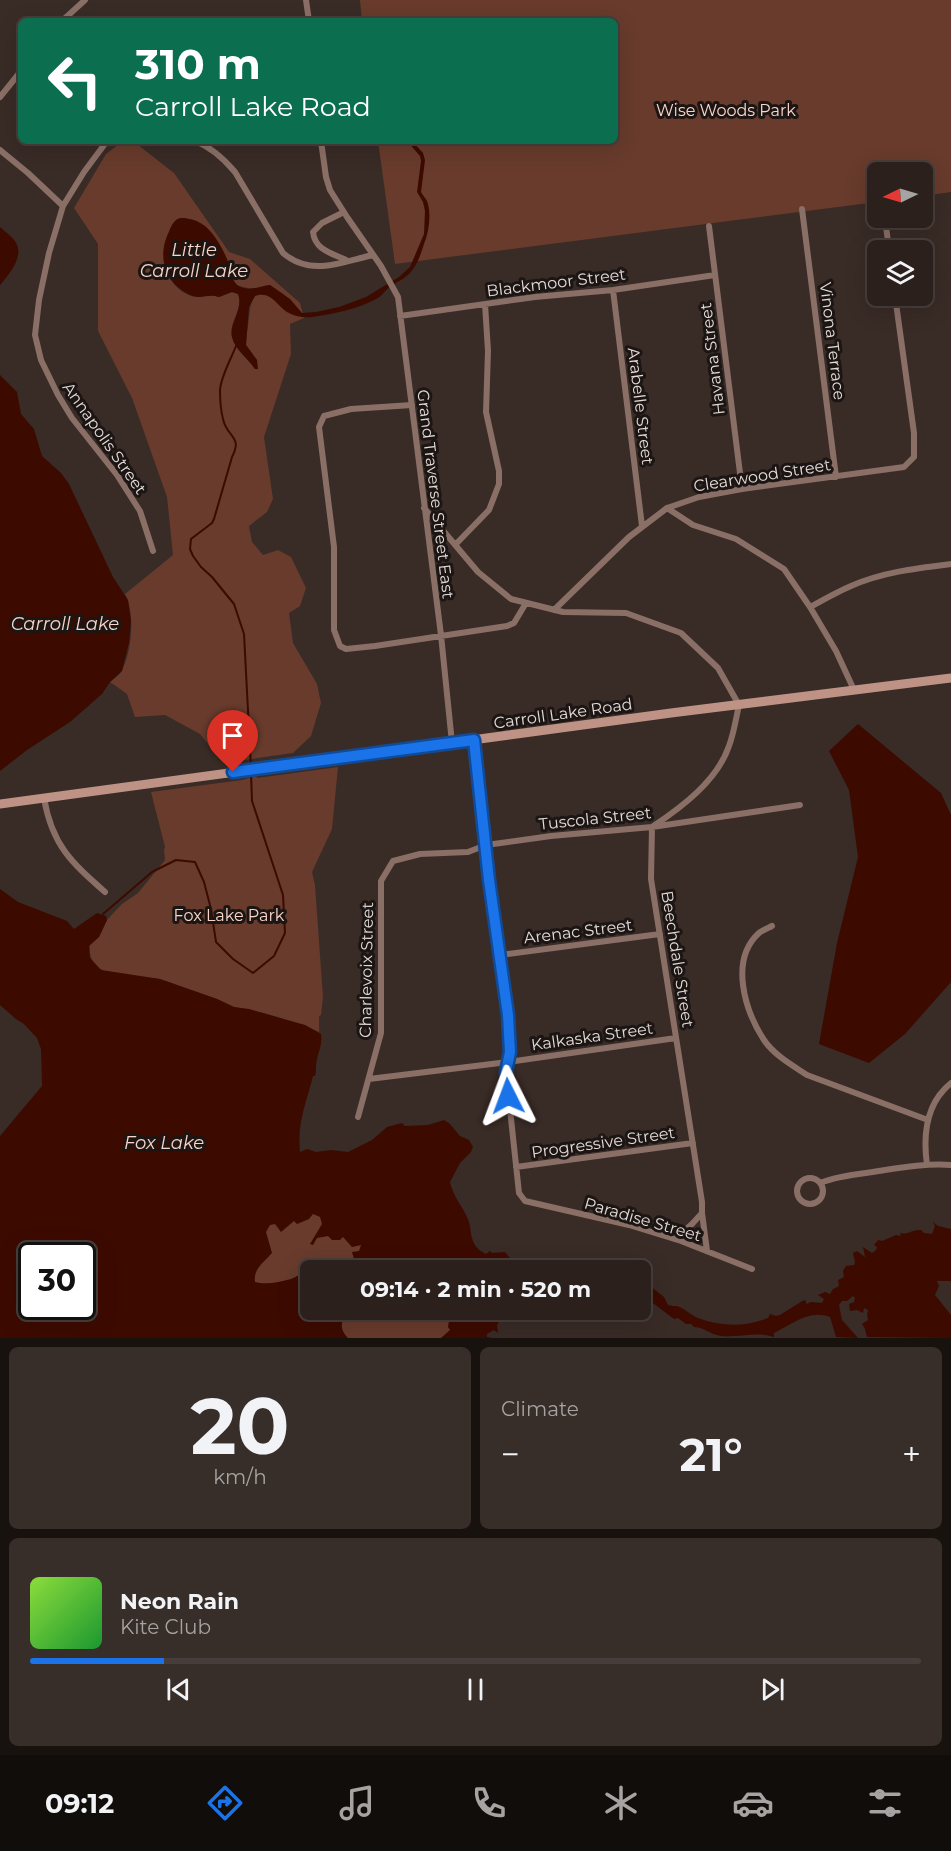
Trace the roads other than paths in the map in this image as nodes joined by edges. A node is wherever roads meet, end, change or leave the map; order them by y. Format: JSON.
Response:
{"nodes":[{"id":1,"x":306,"y":0,"type":"edge"},
{"id":2,"x":82,"y":1,"type":"edge"},
{"id":3,"x":65,"y":18,"type":"edge"},
{"id":4,"x":309,"y":18,"type":"edge"},
{"id":5,"x":18,"y":74,"type":"edge"},
{"id":6,"x":0,"y":97,"type":"edge"},
{"id":7,"x":105,"y":144,"type":"edge"},
{"id":8,"x":201,"y":144,"type":"edge"},
{"id":9,"x":322,"y":144,"type":"edge"},
{"id":10,"x":0,"y":150,"type":"edge"},
{"id":11,"x":63,"y":206,"type":"junction"},
{"id":12,"x":802,"y":209,"type":"dead end"},
{"id":13,"x":344,"y":212,"type":"junction"},
{"id":14,"x":709,"y":226,"type":"dead end"},
{"id":15,"x":373,"y":255,"type":"junction"},
{"id":16,"x":347,"y":260,"type":"junction"},
{"id":17,"x":716,"y":275,"type":"junction"},
{"id":18,"x":613,"y":290,"type":"junction"},
{"id":19,"x":485,"y":304,"type":"junction"},
{"id":20,"x":895,"y":306,"type":"edge"},
{"id":21,"x":400,"y":316,"type":"junction"},
{"id":22,"x":412,"y":405,"type":"junction"},
{"id":23,"x":836,"y":477,"type":"junction"},
{"id":24,"x":742,"y":489,"type":"junction"},
{"id":25,"x":424,"y":508,"type":"junction"},
{"id":26,"x":667,"y":508,"type":"junction"},
{"id":27,"x":642,"y":526,"type":"junction"},
{"id":28,"x":456,"y":544,"type":"junction"},
{"id":29,"x":153,"y":552,"type":"dead end"},
{"id":30,"x":951,"y":564,"type":"edge"},
{"id":31,"x":526,"y":603,"type":"junction"},
{"id":32,"x":810,"y":607,"type":"junction"},
{"id":33,"x":554,"y":610,"type":"junction"},
{"id":34,"x":441,"y":635,"type":"junction"},
{"id":35,"x":951,"y":678,"type":"edge"},
{"id":36,"x":854,"y":690,"type":"junction"},
{"id":37,"x":739,"y":705,"type":"junction"},
{"id":38,"x":474,"y":740,"type":"junction"},
{"id":39,"x":452,"y":743,"type":"junction"},
{"id":40,"x":44,"y":798,"type":"junction"},
{"id":41,"x":0,"y":804,"type":"edge"},
{"id":42,"x":800,"y":805,"type":"dead end"},
{"id":43,"x":652,"y":826,"type":"junction"},
{"id":44,"x":486,"y":845,"type":"junction"},
{"id":45,"x":393,"y":861,"type":"joint"},
{"id":46,"x":105,"y":892,"type":"dead end"},
{"id":47,"x":771,"y":926,"type":"dead end"},
{"id":48,"x":660,"y":934,"type":"junction"},
{"id":49,"x":500,"y":955,"type":"junction"},
{"id":50,"x":676,"y":1038,"type":"junction"},
{"id":51,"x":508,"y":1062,"type":"junction"},
{"id":52,"x":369,"y":1079,"type":"junction"},
{"id":53,"x":951,"y":1083,"type":"edge"},
{"id":54,"x":358,"y":1117,"type":"dead end"},
{"id":55,"x":928,"y":1120,"type":"junction"},
{"id":56,"x":693,"y":1143,"type":"junction"},
{"id":57,"x":927,"y":1165,"type":"junction"},
{"id":58,"x":951,"y":1166,"type":"edge"},
{"id":59,"x":516,"y":1167,"type":"junction"},
{"id":60,"x":820,"y":1183,"type":"junction"},
{"id":61,"x":702,"y":1213,"type":"junction"},
{"id":62,"x":675,"y":1239,"type":"junction"},
{"id":63,"x":707,"y":1251,"type":"junction"},
{"id":64,"x":752,"y":1269,"type":"dead end"}],
"edges":[{"from":1,"to":4,"type":"street"},
{"from":2,"to":3,"type":"street"},
{"from":5,"to":6,"type":"street"},
{"from":7,"to":11,"type":"street","name":"Annapolis Street"},
{"from":8,"to":16,"type":"street"},
{"from":9,"to":13,"type":"street"},
{"from":10,"to":11,"type":"street"},
{"from":11,"to":29,"type":"street","name":"Annapolis Street"},
{"from":12,"to":23,"type":"street","name":"Vinona Terrace"},
{"from":13,"to":15,"type":"street","name":"Grand Traverse Street East"},
{"from":13,"to":16,"type":"street"},
{"from":14,"to":17,"type":"street","name":"Havana Street"},
{"from":15,"to":16,"type":"street"},
{"from":15,"to":21,"type":"street","name":"Grand Traverse Street East"},
{"from":17,"to":18,"type":"street","name":"Blackmoor Street"},
{"from":17,"to":24,"type":"street","name":"Havana Street"},
{"from":18,"to":19,"type":"street","name":"Blackmoor Street"},
{"from":18,"to":27,"type":"street","name":"Arabelle Street"},
{"from":19,"to":21,"type":"street","name":"Blackmoor Street"},
{"from":19,"to":28,"type":"street"},
{"from":20,"to":23,"type":"street","name":"Clearwood Street"},
{"from":21,"to":22,"type":"street","name":"Grand Traverse Street East"},
{"from":22,"to":25,"type":"street","name":"Grand Traverse Street East"},
{"from":22,"to":34,"type":"street"},
{"from":23,"to":24,"type":"street","name":"Clearwood Street"},
{"from":24,"to":26,"type":"street","name":"Clearwood Street"},
{"from":25,"to":28,"type":"street"},
{"from":25,"to":34,"type":"street","name":"Grand Traverse Street East"},
{"from":26,"to":27,"type":"street","name":"Clearwood Street"},
{"from":26,"to":32,"type":"street"},
{"from":27,"to":33,"type":"street","name":"Clearwood Street"},
{"from":28,"to":31,"type":"street"},
{"from":30,"to":32,"type":"street"},
{"from":31,"to":33,"type":"street"},
{"from":31,"to":34,"type":"street"},
{"from":32,"to":36,"type":"street"},
{"from":33,"to":37,"type":"street"},
{"from":34,"to":39,"type":"street","name":"Grand Traverse Street East"},
{"from":35,"to":36,"type":"street","name":"Carroll Lake Road"},
{"from":36,"to":37,"type":"street","name":"Carroll Lake Road"},
{"from":37,"to":38,"type":"street","name":"Carroll Lake Road"},
{"from":37,"to":43,"type":"street"},
{"from":38,"to":39,"type":"street","name":"Carroll Lake Road"},
{"from":38,"to":44,"type":"street"},
{"from":39,"to":40,"type":"street","name":"Carroll Lake Road"},
{"from":40,"to":41,"type":"street","name":"Carroll Lake Road"},
{"from":40,"to":46,"type":"street"},
{"from":42,"to":43,"type":"street","name":"Tuscola Street"},
{"from":43,"to":44,"type":"street","name":"Tuscola Street"},
{"from":43,"to":48,"type":"street","name":"Beechdale Street"},
{"from":44,"to":45,"type":"street","name":"Tuscola Street"},
{"from":44,"to":49,"type":"street"},
{"from":45,"to":52,"type":"street","name":"Charlevoix Street"},
{"from":47,"to":55,"type":"street"},
{"from":48,"to":49,"type":"street","name":"Arenac Street"},
{"from":48,"to":50,"type":"street","name":"Beechdale Street"},
{"from":49,"to":51,"type":"street"},
{"from":50,"to":51,"type":"street","name":"Kalkaska Street"},
{"from":50,"to":56,"type":"street","name":"Beechdale Street"},
{"from":51,"to":52,"type":"street","name":"Kalkaska Street"},
{"from":51,"to":59,"type":"street"},
{"from":52,"to":54,"type":"street","name":"Charlevoix Street"},
{"from":53,"to":55,"type":"street"},
{"from":55,"to":57,"type":"street"},
{"from":56,"to":59,"type":"street","name":"Progressive Street"},
{"from":56,"to":61,"type":"street","name":"Beechdale Street"},
{"from":57,"to":58,"type":"street"},
{"from":57,"to":60,"type":"street"},
{"from":59,"to":62,"type":"street","name":"Paradise Street"},
{"from":60,"to":60,"type":"street"},
{"from":61,"to":62,"type":"street"},
{"from":61,"to":63,"type":"street","name":"Beechdale Street"},
{"from":62,"to":63,"type":"street","name":"Paradise Street"},
{"from":63,"to":64,"type":"street","name":"Paradise Street"}]}
